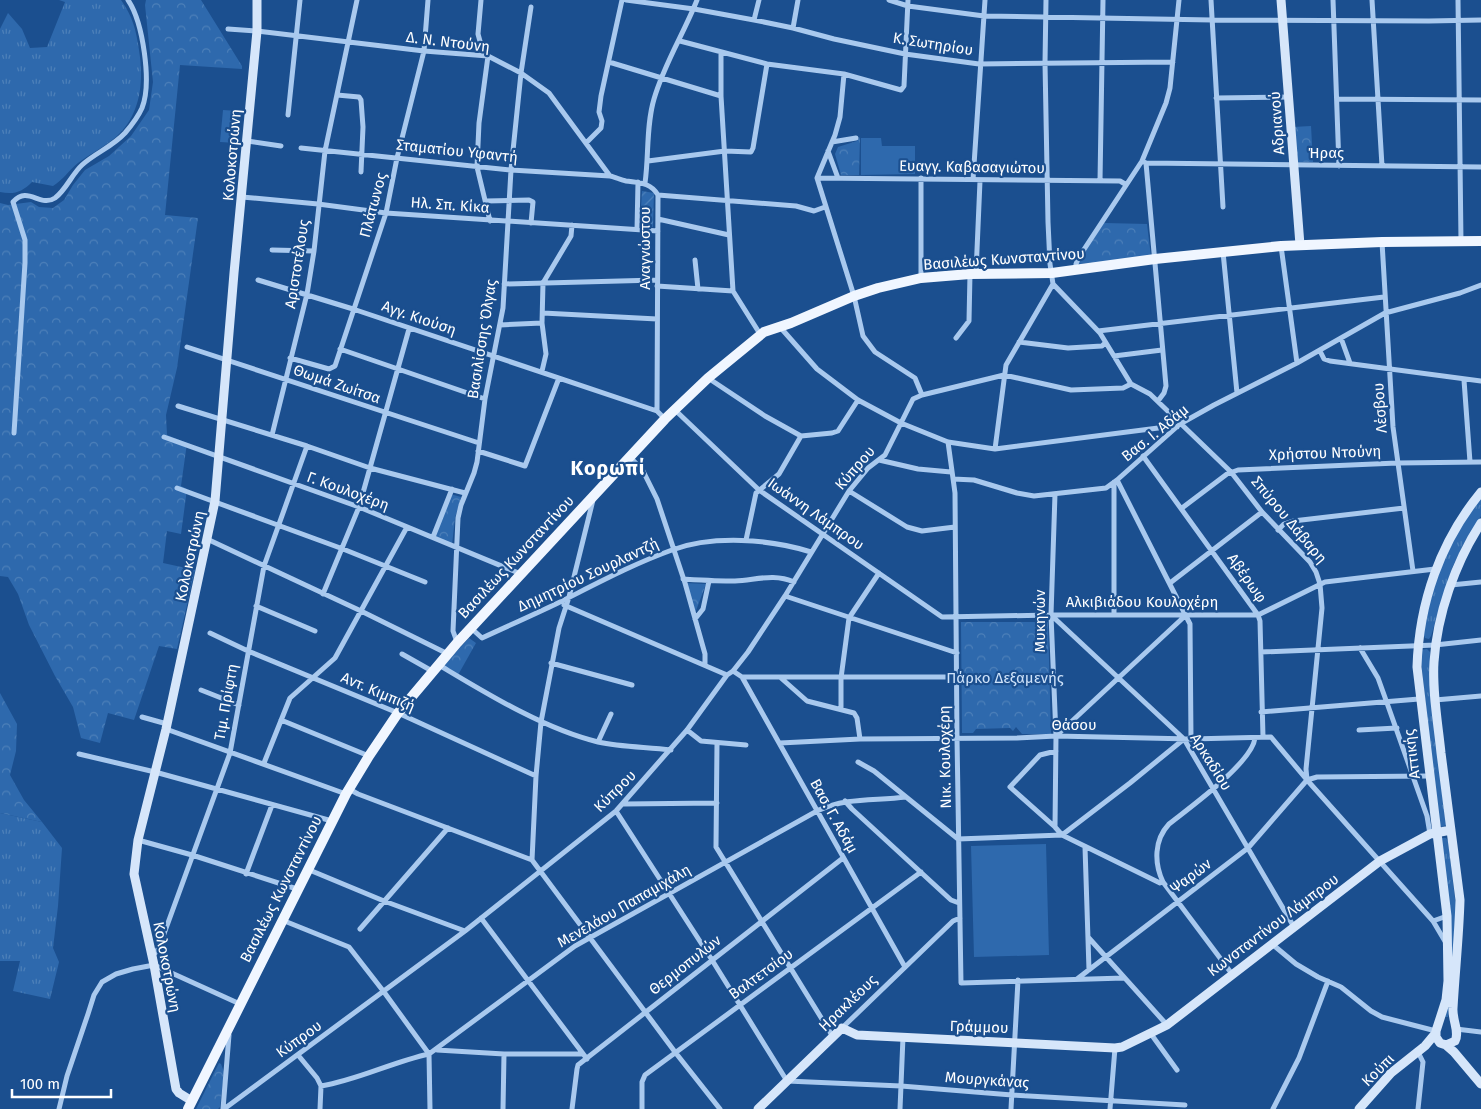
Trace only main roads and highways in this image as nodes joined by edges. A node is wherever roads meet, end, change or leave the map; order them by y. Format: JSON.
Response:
{"nodes":[{"id":1,"x":1481,"y":241,"type":"edge"},
{"id":2,"x":190,"y":1105,"type":"edge"}],
"edges":[{"from":1,"to":2,"type":"main road","name":"Βασιλέως Κωνσταντίνου"}]}
